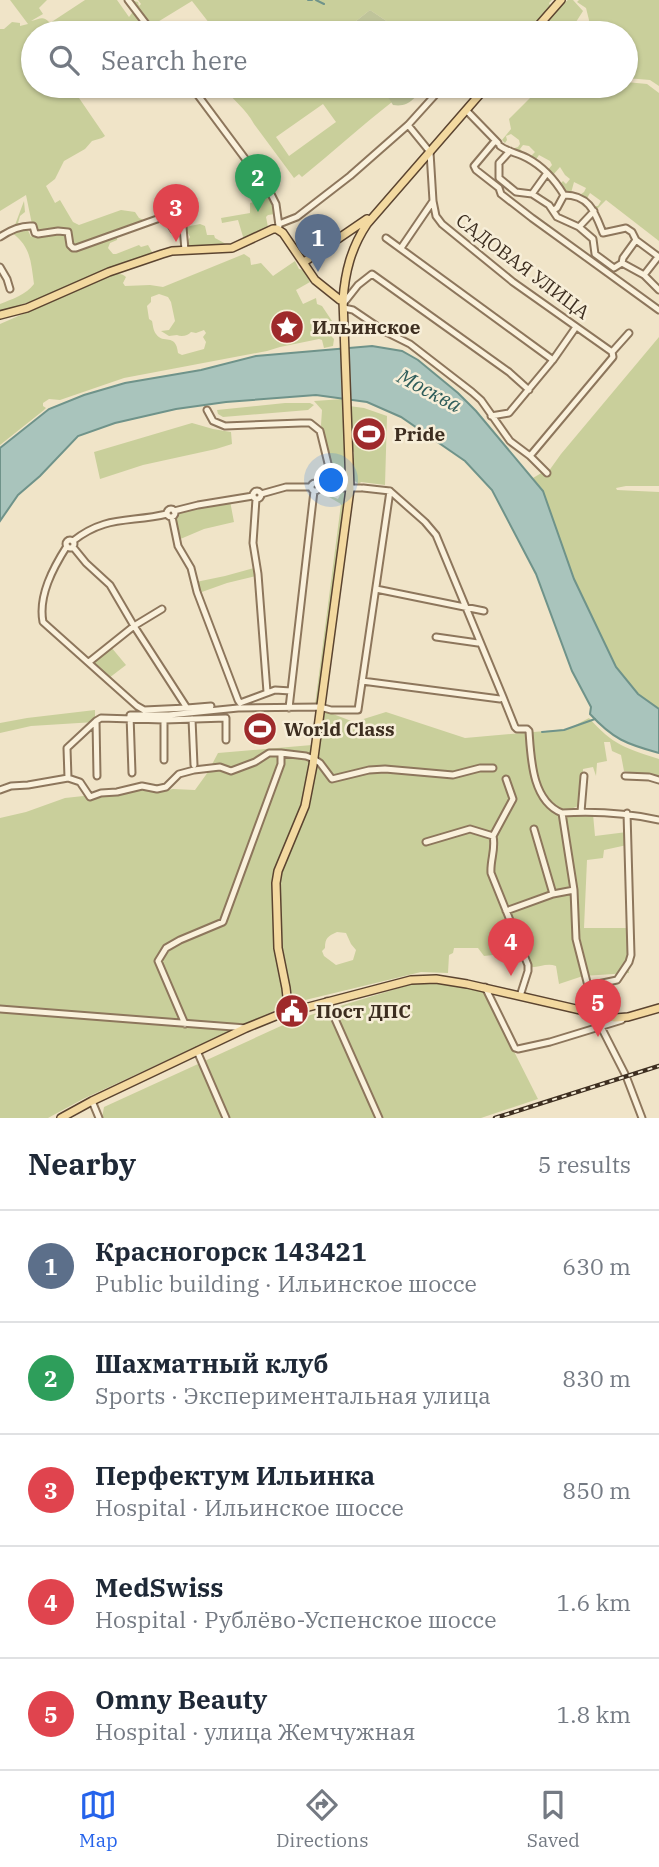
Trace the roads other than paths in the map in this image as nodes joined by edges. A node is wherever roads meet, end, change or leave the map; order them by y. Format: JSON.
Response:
{"nodes":[{"id":1,"x":128,"y":0,"type":"edge"},
{"id":2,"x":561,"y":0,"type":"edge"},
{"id":3,"x":144,"y":21,"type":"edge"},
{"id":4,"x":543,"y":21,"type":"edge"},
{"id":5,"x":200,"y":98,"type":"edge"},
{"id":6,"x":432,"y":98,"type":"edge"},
{"id":7,"x":476,"y":98,"type":"edge"},
{"id":8,"x":466,"y":110,"type":"junction"},
{"id":9,"x":408,"y":125,"type":"junction"},
{"id":10,"x":498,"y":143,"type":"junction"},
{"id":11,"x":510,"y":151,"type":"junction"},
{"id":12,"x":430,"y":152,"type":"junction"},
{"id":13,"x":547,"y":173,"type":"junction"},
{"id":14,"x":532,"y":194,"type":"junction"},
{"id":15,"x":564,"y":195,"type":"junction"},
{"id":16,"x":433,"y":201,"type":"junction"},
{"id":17,"x":553,"y":210,"type":"junction"},
{"id":18,"x":594,"y":211,"type":"junction"},
{"id":19,"x":375,"y":215,"type":"junction"},
{"id":20,"x":278,"y":227,"type":"junction"},
{"id":21,"x":579,"y":228,"type":"junction"},
{"id":22,"x":603,"y":233,"type":"junction"},
{"id":23,"x":0,"y":237,"type":"edge"},
{"id":24,"x":386,"y":238,"type":"dead end"},
{"id":25,"x":593,"y":239,"type":"junction"},
{"id":26,"x":636,"y":240,"type":"junction"},
{"id":27,"x":401,"y":248,"type":"junction"},
{"id":28,"x":185,"y":250,"type":"junction"},
{"id":29,"x":659,"y":257,"type":"edge"},
{"id":30,"x":304,"y":262,"type":"junction"},
{"id":31,"x":622,"y":263,"type":"junction"},
{"id":32,"x":0,"y":267,"type":"edge"},
{"id":33,"x":644,"y":275,"type":"junction"},
{"id":34,"x":10,"y":289,"type":"dead end"},
{"id":35,"x":659,"y":290,"type":"edge"},
{"id":36,"x":343,"y":304,"type":"junction"},
{"id":37,"x":659,"y":310,"type":"edge"},
{"id":38,"x":0,"y":315,"type":"edge"},
{"id":39,"x":576,"y":327,"type":"junction"},
{"id":40,"x":629,"y":333,"type":"dead end"},
{"id":41,"x":612,"y":352,"type":"junction"},
{"id":42,"x":553,"y":360,"type":"junction"},
{"id":43,"x":529,"y":390,"type":"junction"},
{"id":44,"x":207,"y":410,"type":"dead end"},
{"id":45,"x":491,"y":416,"type":"junction"},
{"id":46,"x":530,"y":456,"type":"junction"},
{"id":47,"x":547,"y":472,"type":"dead end"},
{"id":48,"x":334,"y":488,"type":"junction"},
{"id":49,"x":315,"y":489,"type":"junction"},
{"id":50,"x":349,"y":489,"type":"junction"},
{"id":51,"x":390,"y":491,"type":"junction"},
{"id":52,"x":257,"y":496,"type":"junction"},
{"id":53,"x":171,"y":514,"type":"junction"},
{"id":54,"x":71,"y":545,"type":"junction"},
{"id":55,"x":376,"y":589,"type":"junction"},
{"id":56,"x":466,"y":607,"type":"junction"},
{"id":57,"x":162,"y":609,"type":"dead end"},
{"id":58,"x":484,"y":611,"type":"dead end"},
{"id":59,"x":134,"y":626,"type":"junction"},
{"id":60,"x":436,"y":637,"type":"dead end"},
{"id":61,"x":480,"y":642,"type":"junction"},
{"id":62,"x":89,"y":662,"type":"junction"},
{"id":63,"x":362,"y":681,"type":"junction"},
{"id":64,"x":291,"y":691,"type":"junction"},
{"id":65,"x":267,"y":692,"type":"junction"},
{"id":66,"x":503,"y":697,"type":"junction"},
{"id":67,"x":211,"y":706,"type":"dead end"},
{"id":68,"x":320,"y":707,"type":"junction"},
{"id":69,"x":187,"y":708,"type":"junction"},
{"id":70,"x":289,"y":708,"type":"junction"},
{"id":71,"x":226,"y":709,"type":"junction"},
{"id":72,"x":130,"y":717,"type":"junction"},
{"id":73,"x":226,"y":718,"type":"junction"},
{"id":74,"x":192,"y":719,"type":"junction"},
{"id":75,"x":163,"y":720,"type":"junction"},
{"id":76,"x":96,"y":721,"type":"junction"},
{"id":77,"x":226,"y":740,"type":"dead end"},
{"id":78,"x":281,"y":753,"type":"junction"},
{"id":79,"x":314,"y":759,"type":"junction"},
{"id":80,"x":164,"y":761,"type":"dead end"},
{"id":81,"x":194,"y":765,"type":"dead end"},
{"id":82,"x":493,"y":768,"type":"dead end"},
{"id":83,"x":132,"y":773,"type":"dead end"},
{"id":84,"x":97,"y":776,"type":"dead end"},
{"id":85,"x":584,"y":776,"type":"dead end"},
{"id":86,"x":625,"y":776,"type":"dead end"},
{"id":87,"x":68,"y":778,"type":"junction"},
{"id":88,"x":506,"y":779,"type":"dead end"},
{"id":89,"x":659,"y":780,"type":"edge"},
{"id":90,"x":0,"y":790,"type":"edge"},
{"id":91,"x":581,"y":812,"type":"junction"},
{"id":92,"x":562,"y":813,"type":"junction"},
{"id":93,"x":626,"y":813,"type":"junction"},
{"id":94,"x":659,"y":820,"type":"edge"},
{"id":95,"x":534,"y":829,"type":"dead end"},
{"id":96,"x":493,"y":836,"type":"junction"},
{"id":97,"x":426,"y":842,"type":"dead end"},
{"id":98,"x":573,"y":890,"type":"junction"},
{"id":99,"x":553,"y":894,"type":"junction"},
{"id":100,"x":506,"y":911,"type":"junction"},
{"id":101,"x":605,"y":984,"type":"junction"},
{"id":102,"x":485,"y":988,"type":"junction"},
{"id":103,"x":520,"y":996,"type":"junction"},
{"id":104,"x":327,"y":1001,"type":"junction"},
{"id":105,"x":291,"y":1005,"type":"junction"},
{"id":106,"x":659,"y":1008,"type":"edge"},
{"id":107,"x":0,"y":1009,"type":"edge"},
{"id":108,"x":596,"y":1012,"type":"junction"},
{"id":109,"x":628,"y":1017,"type":"junction"},
{"id":110,"x":185,"y":1024,"type":"junction"},
{"id":111,"x":246,"y":1027,"type":"junction"},
{"id":112,"x":601,"y":1027,"type":"junction"},
{"id":113,"x":197,"y":1051,"type":"junction"},
{"id":114,"x":91,"y":1102,"type":"junction"},
{"id":115,"x":61,"y":1118,"type":"edge"},
{"id":116,"x":98,"y":1118,"type":"edge"},
{"id":117,"x":226,"y":1118,"type":"edge"},
{"id":118,"x":379,"y":1118,"type":"edge"},
{"id":119,"x":642,"y":1118,"type":"edge"}],
"edges":[{"from":1,"to":3,"type":"street"},
{"from":2,"to":4,"type":"main road"},
{"from":5,"to":20,"type":"street"},
{"from":6,"to":9,"type":"street"},
{"from":7,"to":8,"type":"main road"},
{"from":8,"to":10,"type":"street"},
{"from":8,"to":12,"type":"main road"},
{"from":9,"to":12,"type":"street"},
{"from":9,"to":20,"type":"street"},
{"from":10,"to":11,"type":"street"},
{"from":10,"to":37,"type":"street"},
{"from":11,"to":13,"type":"street"},
{"from":11,"to":14,"type":"street"},
{"from":12,"to":16,"type":"street","name":"САДОВАЯ УЛИЦА"},
{"from":12,"to":19,"type":"main road"},
{"from":13,"to":14,"type":"street"},
{"from":13,"to":15,"type":"street"},
{"from":14,"to":17,"type":"street"},
{"from":15,"to":17,"type":"street"},
{"from":15,"to":18,"type":"street"},
{"from":16,"to":27,"type":"street"},
{"from":16,"to":39,"type":"street","name":"САДОВАЯ УЛИЦА"},
{"from":17,"to":21,"type":"street"},
{"from":18,"to":21,"type":"street"},
{"from":18,"to":22,"type":"street"},
{"from":19,"to":30,"type":"main road"},
{"from":19,"to":36,"type":"main road"},
{"from":20,"to":28,"type":"main road"},
{"from":20,"to":30,"type":"main road"},
{"from":21,"to":25,"type":"street"},
{"from":22,"to":25,"type":"street"},
{"from":22,"to":26,"type":"street"},
{"from":23,"to":28,"type":"street"},
{"from":24,"to":27,"type":"street"},
{"from":25,"to":31,"type":"street"},
{"from":26,"to":29,"type":"street"},
{"from":26,"to":31,"type":"street"},
{"from":27,"to":42,"type":"street"},
{"from":28,"to":38,"type":"main road"},
{"from":29,"to":33,"type":"street"},
{"from":30,"to":36,"type":"main road"},
{"from":31,"to":33,"type":"street"},
{"from":32,"to":34,"type":"street"},
{"from":33,"to":35,"type":"street"},
{"from":36,"to":43,"type":"street"},
{"from":36,"to":45,"type":"street"},
{"from":36,"to":50,"type":"main road"},
{"from":39,"to":41,"type":"street","name":"САДОВАЯ УЛИЦА"},
{"from":39,"to":42,"type":"street"},
{"from":40,"to":41,"type":"street"},
{"from":41,"to":46,"type":"street"},
{"from":42,"to":43,"type":"street"},
{"from":43,"to":45,"type":"street"},
{"from":44,"to":48,"type":"street"},
{"from":45,"to":46,"type":"street"},
{"from":46,"to":47,"type":"street"},
{"from":48,"to":49,"type":"street"},
{"from":48,"to":50,"type":"street"},
{"from":49,"to":52,"type":"street"},
{"from":49,"to":64,"type":"street"},
{"from":50,"to":51,"type":"street"},
{"from":50,"to":68,"type":"main road"},
{"from":51,"to":55,"type":"street"},
{"from":51,"to":56,"type":"street"},
{"from":52,"to":53,"type":"street"},
{"from":52,"to":65,"type":"street"},
{"from":53,"to":54,"type":"street"},
{"from":53,"to":65,"type":"street"},
{"from":54,"to":59,"type":"street"},
{"from":54,"to":62,"type":"street"},
{"from":55,"to":56,"type":"street"},
{"from":55,"to":63,"type":"street"},
{"from":56,"to":58,"type":"street"},
{"from":56,"to":61,"type":"street"},
{"from":57,"to":59,"type":"street"},
{"from":59,"to":62,"type":"street"},
{"from":59,"to":69,"type":"street"},
{"from":60,"to":61,"type":"street"},
{"from":61,"to":66,"type":"street"},
{"from":62,"to":69,"type":"street"},
{"from":63,"to":66,"type":"street"},
{"from":63,"to":68,"type":"street"},
{"from":64,"to":65,"type":"street"},
{"from":64,"to":70,"type":"street"},
{"from":66,"to":92,"type":"street"},
{"from":67,"to":69,"type":"street"},
{"from":68,"to":70,"type":"street"},
{"from":68,"to":79,"type":"main road"},
{"from":70,"to":71,"type":"street"},
{"from":71,"to":72,"type":"street"},
{"from":71,"to":73,"type":"street"},
{"from":72,"to":75,"type":"street"},
{"from":72,"to":76,"type":"street"},
{"from":72,"to":83,"type":"street"},
{"from":73,"to":74,"type":"street"},
{"from":73,"to":77,"type":"street"},
{"from":74,"to":75,"type":"street"},
{"from":74,"to":81,"type":"street"},
{"from":75,"to":80,"type":"street"},
{"from":76,"to":84,"type":"street"},
{"from":76,"to":87,"type":"street"},
{"from":78,"to":79,"type":"street"},
{"from":78,"to":87,"type":"street"},
{"from":78,"to":110,"type":"street"},
{"from":79,"to":82,"type":"street"},
{"from":79,"to":105,"type":"main road"},
{"from":85,"to":91,"type":"street"},
{"from":86,"to":89,"type":"street"},
{"from":87,"to":90,"type":"street"},
{"from":88,"to":96,"type":"street"},
{"from":91,"to":92,"type":"street"},
{"from":91,"to":93,"type":"street"},
{"from":92,"to":98,"type":"street"},
{"from":93,"to":94,"type":"street"},
{"from":93,"to":101,"type":"street"},
{"from":95,"to":99,"type":"street"},
{"from":96,"to":97,"type":"street"},
{"from":96,"to":100,"type":"street"},
{"from":98,"to":99,"type":"street"},
{"from":98,"to":101,"type":"street"},
{"from":99,"to":100,"type":"street"},
{"from":100,"to":103,"type":"street"},
{"from":101,"to":108,"type":"street"},
{"from":102,"to":103,"type":"main road"},
{"from":102,"to":104,"type":"main road"},
{"from":102,"to":112,"type":"street"},
{"from":103,"to":108,"type":"main road"},
{"from":104,"to":105,"type":"main road"},
{"from":104,"to":118,"type":"street"},
{"from":105,"to":111,"type":"main road"},
{"from":106,"to":109,"type":"main road"},
{"from":107,"to":110,"type":"street"},
{"from":108,"to":109,"type":"main road"},
{"from":109,"to":112,"type":"street"},
{"from":110,"to":111,"type":"street"},
{"from":111,"to":113,"type":"main road"},
{"from":112,"to":119,"type":"street"},
{"from":113,"to":114,"type":"main road"},
{"from":113,"to":117,"type":"street"},
{"from":114,"to":115,"type":"main road"},
{"from":114,"to":116,"type":"street"}]}
